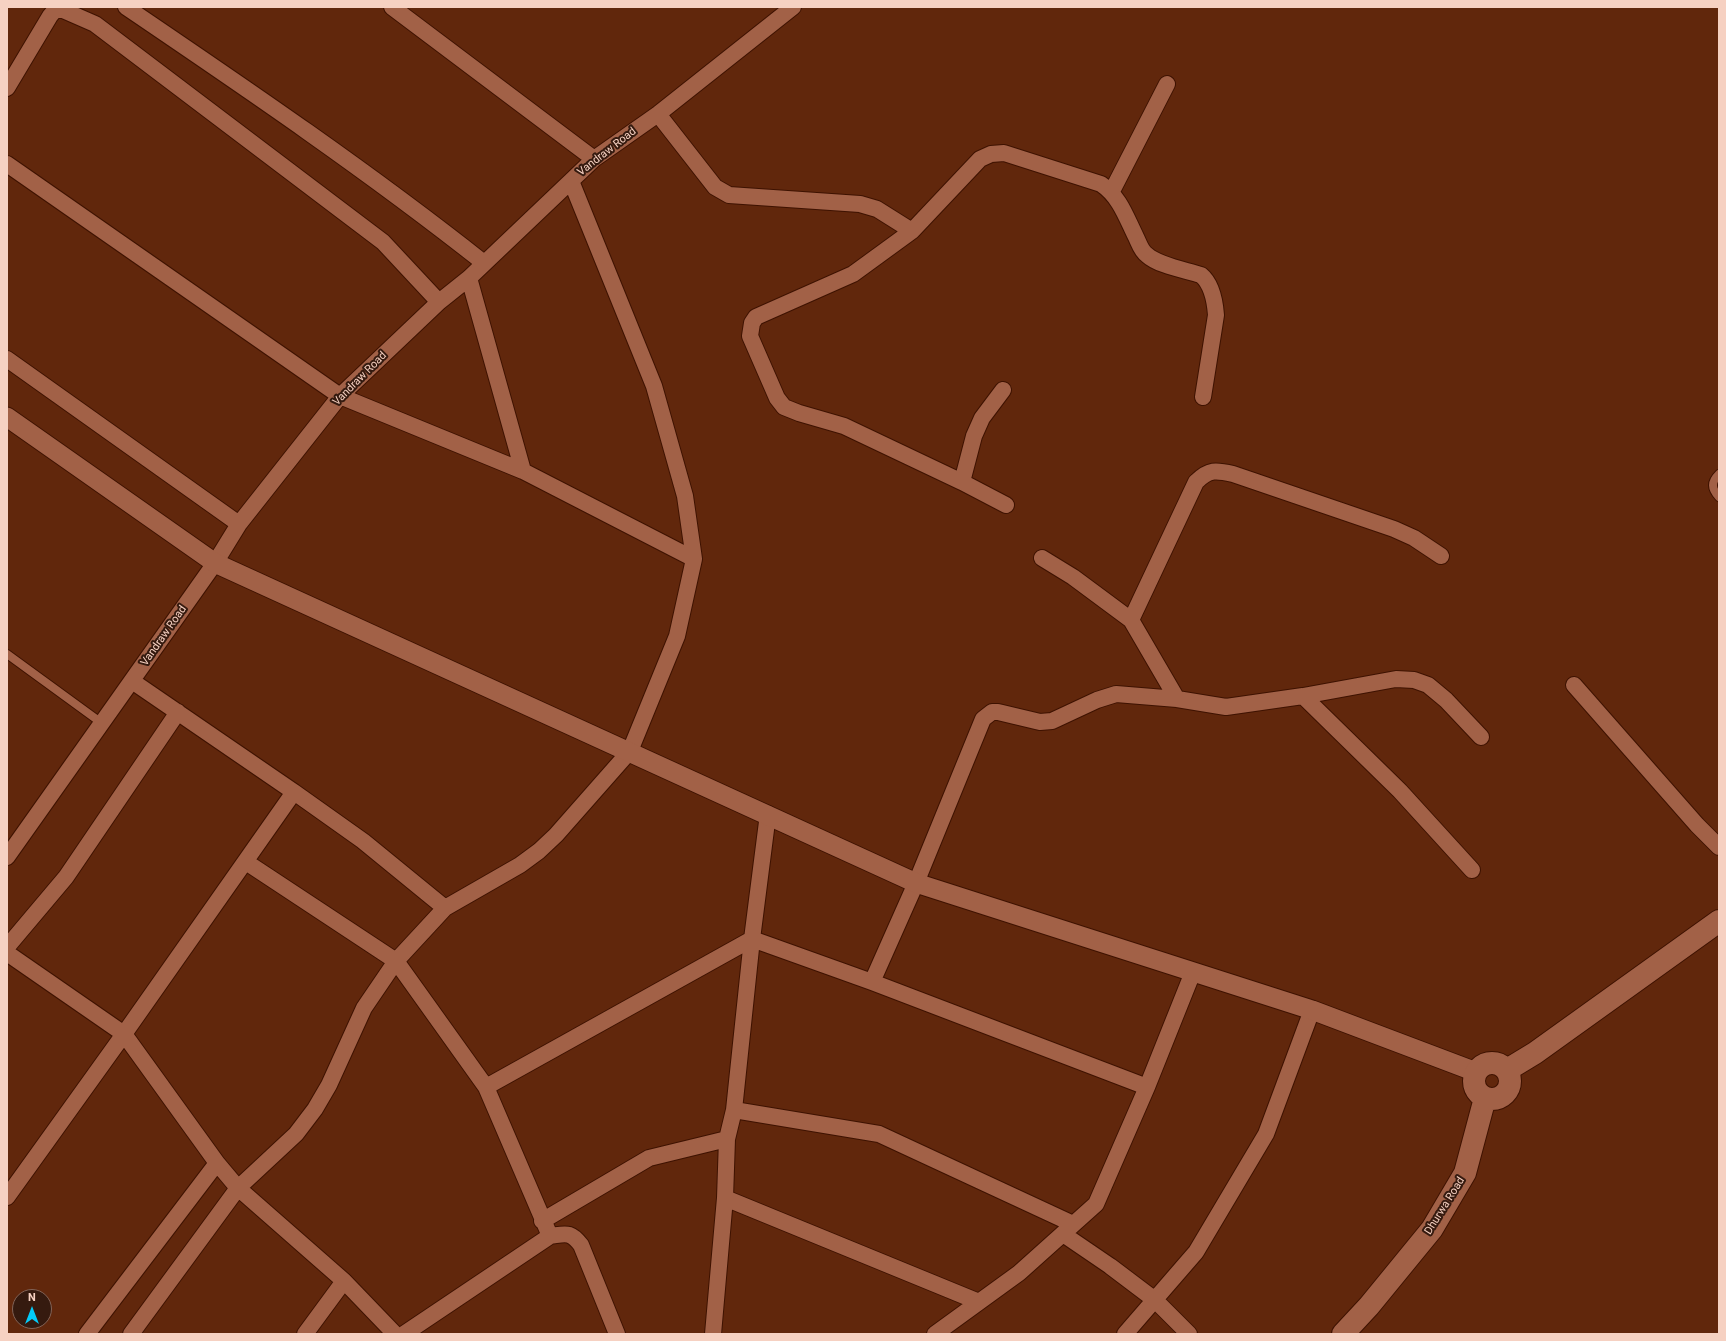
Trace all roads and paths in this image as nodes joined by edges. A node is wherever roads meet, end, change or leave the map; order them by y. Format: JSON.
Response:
{"nodes":[{"id":1,"x":126,"y":7,"type":"edge"},
{"id":2,"x":392,"y":7,"type":"edge"},
{"id":3,"x":793,"y":7,"type":"edge"},
{"id":4,"x":55,"y":9,"type":"edge"},
{"id":5,"x":410,"y":13,"type":"edge"},
{"id":6,"x":1167,"y":84,"type":"dead end"},
{"id":7,"x":7,"y":88,"type":"edge"},
{"id":8,"x":658,"y":114,"type":"junction"},
{"id":9,"x":594,"y":159,"type":"junction"},
{"id":10,"x":7,"y":164,"type":"edge"},
{"id":11,"x":571,"y":181,"type":"junction"},
{"id":12,"x":1112,"y":191,"type":"junction"},
{"id":13,"x":912,"y":231,"type":"junction"},
{"id":14,"x":484,"y":263,"type":"junction"},
{"id":15,"x":469,"y":278,"type":"junction"},
{"id":16,"x":439,"y":302,"type":"junction"},
{"id":17,"x":7,"y":360,"type":"edge"},
{"id":18,"x":1003,"y":390,"type":"dead end"},
{"id":19,"x":340,"y":396,"type":"junction"},
{"id":20,"x":1203,"y":396,"type":"dead end"},
{"id":21,"x":7,"y":417,"type":"edge"},
{"id":22,"x":523,"y":471,"type":"junction"},
{"id":23,"x":1719,"y":474,"type":"edge"},
{"id":24,"x":962,"y":482,"type":"junction"},
{"id":25,"x":1719,"y":497,"type":"edge"},
{"id":26,"x":1006,"y":505,"type":"dead end"},
{"id":27,"x":239,"y":524,"type":"junction"},
{"id":28,"x":1441,"y":556,"type":"dead end"},
{"id":29,"x":1042,"y":558,"type":"dead end"},
{"id":30,"x":694,"y":559,"type":"junction"},
{"id":31,"x":215,"y":563,"type":"junction"},
{"id":32,"x":1131,"y":620,"type":"junction"},
{"id":33,"x":7,"y":654,"type":"edge"},
{"id":34,"x":132,"y":681,"type":"junction"},
{"id":35,"x":1574,"y":685,"type":"dead end"},
{"id":36,"x":1304,"y":696,"type":"junction"},
{"id":37,"x":1177,"y":699,"type":"junction"},
{"id":38,"x":178,"y":712,"type":"junction"},
{"id":39,"x":103,"y":724,"type":"junction"},
{"id":40,"x":1481,"y":737,"type":"dead end"},
{"id":41,"x":630,"y":751,"type":"junction"},
{"id":42,"x":294,"y":792,"type":"junction"},
{"id":43,"x":768,"y":814,"type":"junction"},
{"id":44,"x":1719,"y":847,"type":"edge"},
{"id":45,"x":7,"y":858,"type":"edge"},
{"id":46,"x":246,"y":862,"type":"junction"},
{"id":47,"x":1472,"y":870,"type":"dead end"},
{"id":48,"x":916,"y":882,"type":"junction"},
{"id":49,"x":445,"y":908,"type":"junction"},
{"id":50,"x":1719,"y":921,"type":"edge"},
{"id":51,"x":752,"y":939,"type":"junction"},
{"id":52,"x":7,"y":947,"type":"edge"},
{"id":53,"x":7,"y":953,"type":"edge"},
{"id":54,"x":396,"y":960,"type":"junction"},
{"id":55,"x":1193,"y":972,"type":"junction"},
{"id":56,"x":872,"y":982,"type":"junction"},
{"id":57,"x":1312,"y":1010,"type":"junction"},
{"id":58,"x":124,"y":1034,"type":"junction"},
{"id":59,"x":1506,"y":1070,"type":"junction"},
{"id":60,"x":1476,"y":1072,"type":"junction"},
{"id":61,"x":486,"y":1087,"type":"junction"},
{"id":62,"x":1146,"y":1087,"type":"junction"},
{"id":63,"x":1485,"y":1098,"type":"junction"},
{"id":64,"x":734,"y":1110,"type":"junction"},
{"id":65,"x":727,"y":1139,"type":"junction"},
{"id":66,"x":217,"y":1163,"type":"junction"},
{"id":67,"x":238,"y":1188,"type":"junction"},
{"id":68,"x":7,"y":1196,"type":"edge"},
{"id":69,"x":725,"y":1198,"type":"junction"},
{"id":70,"x":542,"y":1221,"type":"junction"},
{"id":71,"x":1068,"y":1229,"type":"junction"},
{"id":72,"x":550,"y":1236,"type":"junction"},
{"id":73,"x":344,"y":1281,"type":"junction"},
{"id":74,"x":1155,"y":1300,"type":"junction"},
{"id":75,"x":979,"y":1302,"type":"junction"},
{"id":76,"x":87,"y":1334,"type":"edge"},
{"id":77,"x":131,"y":1334,"type":"edge"},
{"id":78,"x":305,"y":1334,"type":"edge"},
{"id":79,"x":395,"y":1334,"type":"edge"},
{"id":80,"x":404,"y":1334,"type":"edge"},
{"id":81,"x":617,"y":1334,"type":"edge"},
{"id":82,"x":713,"y":1334,"type":"edge"},
{"id":83,"x":934,"y":1334,"type":"edge"},
{"id":84,"x":1125,"y":1334,"type":"edge"},
{"id":85,"x":1189,"y":1334,"type":"edge"},
{"id":86,"x":1343,"y":1334,"type":"edge"}],
"edges":[{"from":1,"to":14,"type":"street"},
{"from":2,"to":5,"type":"street"},
{"from":3,"to":8,"type":"street","name":"Vandraw Road"},
{"from":4,"to":7,"type":"street"},
{"from":4,"to":16,"type":"street"},
{"from":5,"to":9,"type":"street"},
{"from":6,"to":12,"type":"street"},
{"from":8,"to":9,"type":"street","name":"Vandraw Road"},
{"from":8,"to":13,"type":"street"},
{"from":9,"to":11,"type":"street","name":"Vandraw Road"},
{"from":10,"to":19,"type":"street"},
{"from":11,"to":14,"type":"street","name":"Vandraw Road"},
{"from":11,"to":30,"type":"street"},
{"from":12,"to":13,"type":"street"},
{"from":12,"to":20,"type":"street"},
{"from":13,"to":24,"type":"street"},
{"from":14,"to":15,"type":"street","name":"Vandraw Road"},
{"from":15,"to":16,"type":"street","name":"Vandraw Road"},
{"from":15,"to":22,"type":"street"},
{"from":16,"to":19,"type":"street","name":"Vandraw Road"},
{"from":17,"to":27,"type":"street"},
{"from":18,"to":24,"type":"street"},
{"from":19,"to":22,"type":"street"},
{"from":19,"to":27,"type":"street","name":"Vandraw Road"},
{"from":21,"to":31,"type":"street"},
{"from":22,"to":30,"type":"street"},
{"from":23,"to":25,"type":"lane"},
{"from":24,"to":26,"type":"street"},
{"from":27,"to":31,"type":"street","name":"Vandraw Road"},
{"from":28,"to":32,"type":"street"},
{"from":29,"to":32,"type":"street"},
{"from":30,"to":41,"type":"street"},
{"from":31,"to":34,"type":"street","name":"Vandraw Road"},
{"from":31,"to":41,"type":"street"},
{"from":32,"to":37,"type":"street"},
{"from":33,"to":39,"type":"lane"},
{"from":34,"to":38,"type":"street"},
{"from":34,"to":39,"type":"street","name":"Vandraw Road"},
{"from":35,"to":44,"type":"street"},
{"from":36,"to":37,"type":"street"},
{"from":36,"to":40,"type":"street"},
{"from":36,"to":47,"type":"street"},
{"from":37,"to":48,"type":"street"},
{"from":38,"to":42,"type":"street"},
{"from":38,"to":52,"type":"street"},
{"from":39,"to":45,"type":"street","name":"Vandraw Road"},
{"from":41,"to":43,"type":"street"},
{"from":41,"to":49,"type":"street"},
{"from":42,"to":46,"type":"street"},
{"from":42,"to":49,"type":"street"},
{"from":43,"to":48,"type":"street"},
{"from":43,"to":51,"type":"street"},
{"from":46,"to":54,"type":"street"},
{"from":46,"to":58,"type":"street"},
{"from":48,"to":55,"type":"street"},
{"from":48,"to":56,"type":"street"},
{"from":49,"to":54,"type":"street"},
{"from":50,"to":59,"type":"main road"},
{"from":51,"to":56,"type":"street"},
{"from":51,"to":61,"type":"street"},
{"from":51,"to":64,"type":"street"},
{"from":53,"to":58,"type":"street"},
{"from":54,"to":61,"type":"street"},
{"from":54,"to":67,"type":"street"},
{"from":55,"to":57,"type":"street"},
{"from":55,"to":62,"type":"street"},
{"from":56,"to":62,"type":"street"},
{"from":57,"to":60,"type":"street"},
{"from":57,"to":74,"type":"street"},
{"from":58,"to":66,"type":"street"},
{"from":58,"to":68,"type":"street"},
{"from":59,"to":60,"type":"main road"},
{"from":59,"to":63,"type":"main road"},
{"from":60,"to":63,"type":"main road"},
{"from":61,"to":70,"type":"street"},
{"from":62,"to":71,"type":"street"},
{"from":63,"to":86,"type":"main road","name":"Dhurwa Road"},
{"from":64,"to":65,"type":"street"},
{"from":64,"to":71,"type":"street"},
{"from":65,"to":69,"type":"street"},
{"from":65,"to":70,"type":"street"},
{"from":66,"to":67,"type":"street"},
{"from":66,"to":76,"type":"street"},
{"from":67,"to":73,"type":"street"},
{"from":67,"to":77,"type":"street"},
{"from":69,"to":75,"type":"street"},
{"from":69,"to":82,"type":"street"},
{"from":70,"to":72,"type":"street"},
{"from":71,"to":74,"type":"street"},
{"from":71,"to":75,"type":"street"},
{"from":72,"to":80,"type":"street"},
{"from":72,"to":81,"type":"street"},
{"from":73,"to":78,"type":"street"},
{"from":73,"to":79,"type":"street"},
{"from":74,"to":84,"type":"street"},
{"from":74,"to":85,"type":"street"},
{"from":75,"to":83,"type":"street"}]}
